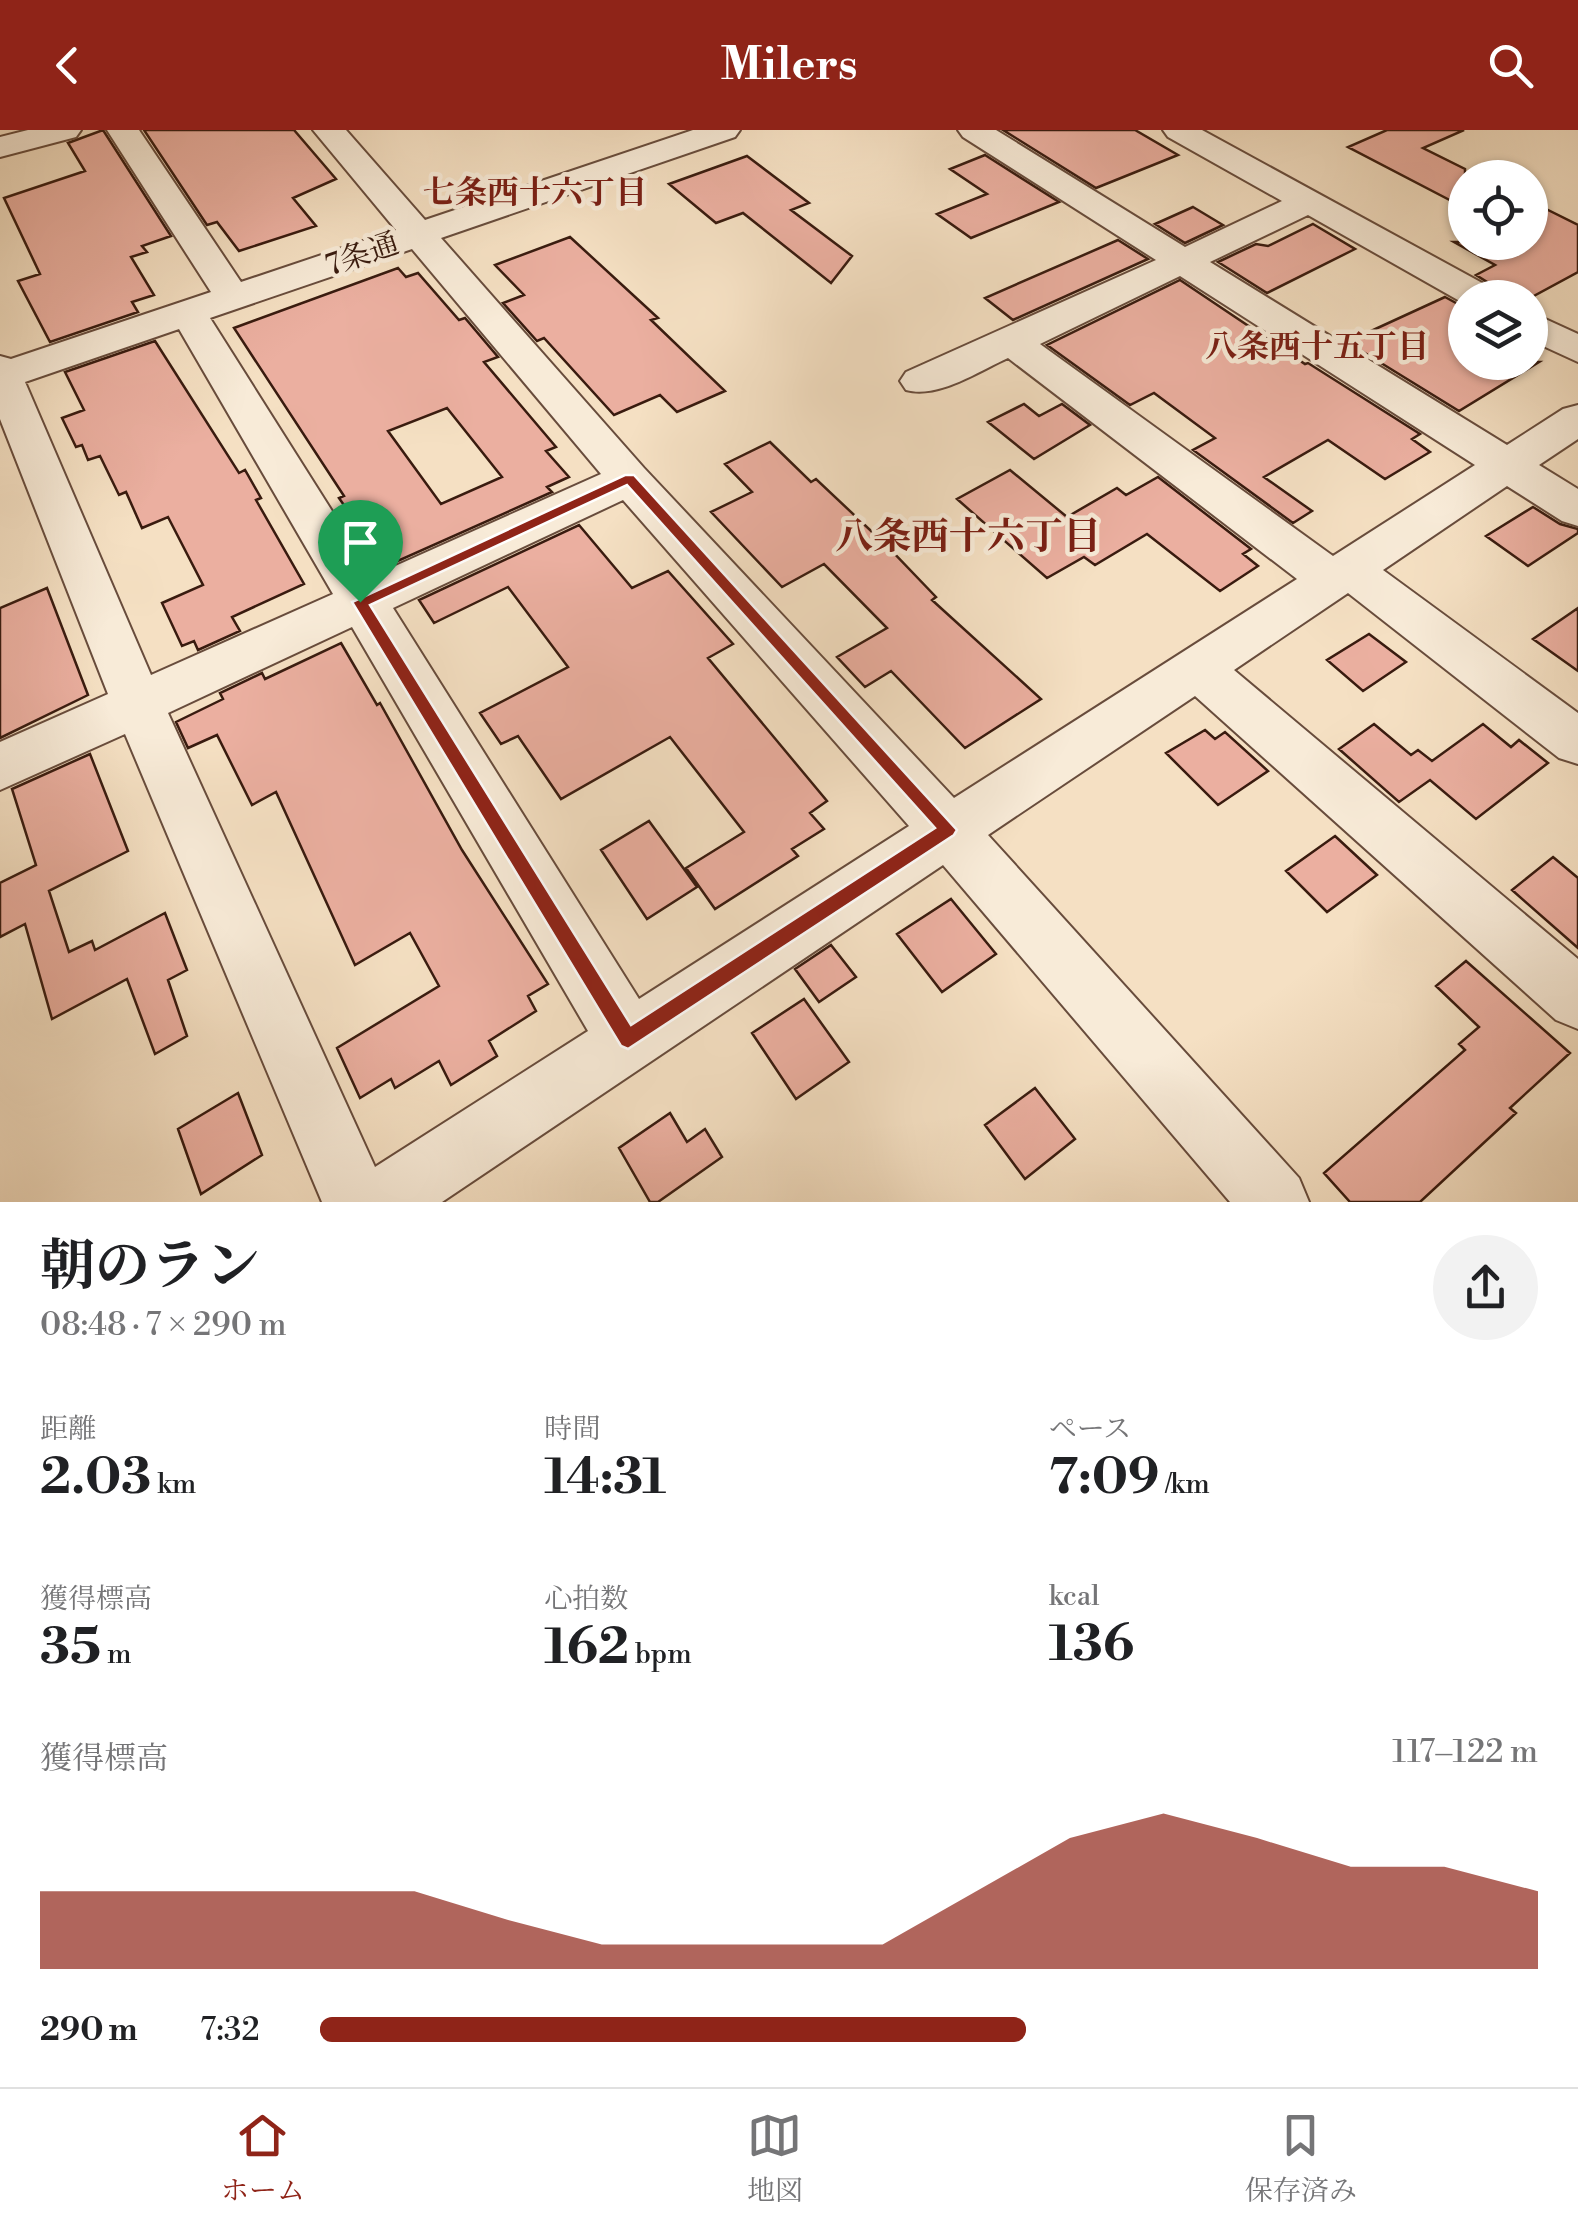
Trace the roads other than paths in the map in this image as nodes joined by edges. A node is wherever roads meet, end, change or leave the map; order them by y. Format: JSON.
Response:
{"nodes":[{"id":1,"x":66,"y":130,"type":"edge"},
{"id":2,"x":123,"y":130,"type":"edge"},
{"id":3,"x":329,"y":130,"type":"edge"},
{"id":4,"x":724,"y":130,"type":"edge"},
{"id":5,"x":974,"y":130,"type":"edge"},
{"id":6,"x":1179,"y":130,"type":"edge"},
{"id":7,"x":0,"y":147,"type":"edge"},
{"id":8,"x":1308,"y":202,"type":"junction"},
{"id":9,"x":421,"y":234,"type":"junction"},
{"id":10,"x":1182,"y":263,"type":"junction"},
{"id":11,"x":1449,"y":280,"type":"edge"},
{"id":12,"x":210,"y":305,"type":"junction"},
{"id":13,"x":1548,"y":334,"type":"edge"},
{"id":14,"x":1012,"y":342,"type":"junction"},
{"id":15,"x":1578,"y":350,"type":"edge"},
{"id":16,"x":1,"y":374,"type":"edge"},
{"id":17,"x":920,"y":381,"type":"dead end"},
{"id":18,"x":1578,"y":419,"type":"edge"},
{"id":19,"x":1506,"y":465,"type":"junction"},
{"id":20,"x":630,"y":479,"type":"junction"},
{"id":21,"x":1578,"y":510,"type":"edge"},
{"id":22,"x":1340,"y":574,"type":"junction"},
{"id":23,"x":360,"y":602,"type":"junction"},
{"id":24,"x":1198,"y":668,"type":"junction"},
{"id":25,"x":138,"y":704,"type":"junction"},
{"id":26,"x":1578,"y":742,"type":"edge"},
{"id":27,"x":0,"y":767,"type":"edge"},
{"id":28,"x":948,"y":830,"type":"junction"},
{"id":29,"x":1578,"y":999,"type":"edge"},
{"id":30,"x":628,"y":1039,"type":"junction"},
{"id":31,"x":356,"y":1202,"type":"edge"},
{"id":32,"x":382,"y":1202,"type":"edge"},
{"id":33,"x":1274,"y":1202,"type":"edge"}],
"edges":[{"from":1,"to":7,"type":"street"},
{"from":2,"to":12,"type":"street"},
{"from":3,"to":9,"type":"street"},
{"from":4,"to":9,"type":"street","name":"7条通"},
{"from":5,"to":10,"type":"street"},
{"from":6,"to":8,"type":"street"},
{"from":8,"to":10,"type":"street"},
{"from":8,"to":11,"type":"street"},
{"from":9,"to":12,"type":"street","name":"7条通"},
{"from":9,"to":20,"type":"street"},
{"from":10,"to":14,"type":"street"},
{"from":10,"to":19,"type":"street"},
{"from":12,"to":16,"type":"street","name":"7条通"},
{"from":12,"to":23,"type":"street"},
{"from":13,"to":15,"type":"street"},
{"from":14,"to":17,"type":"street"},
{"from":14,"to":22,"type":"street"},
{"from":16,"to":25,"type":"street"},
{"from":18,"to":19,"type":"street"},
{"from":19,"to":21,"type":"street"},
{"from":19,"to":22,"type":"street"},
{"from":20,"to":23,"type":"street"},
{"from":20,"to":28,"type":"street"},
{"from":22,"to":24,"type":"street"},
{"from":22,"to":26,"type":"street"},
{"from":23,"to":25,"type":"street"},
{"from":23,"to":30,"type":"street"},
{"from":24,"to":28,"type":"street"},
{"from":24,"to":29,"type":"street"},
{"from":25,"to":27,"type":"street"},
{"from":25,"to":31,"type":"street"},
{"from":28,"to":30,"type":"street"},
{"from":28,"to":33,"type":"street"},
{"from":30,"to":32,"type":"street"}]}
